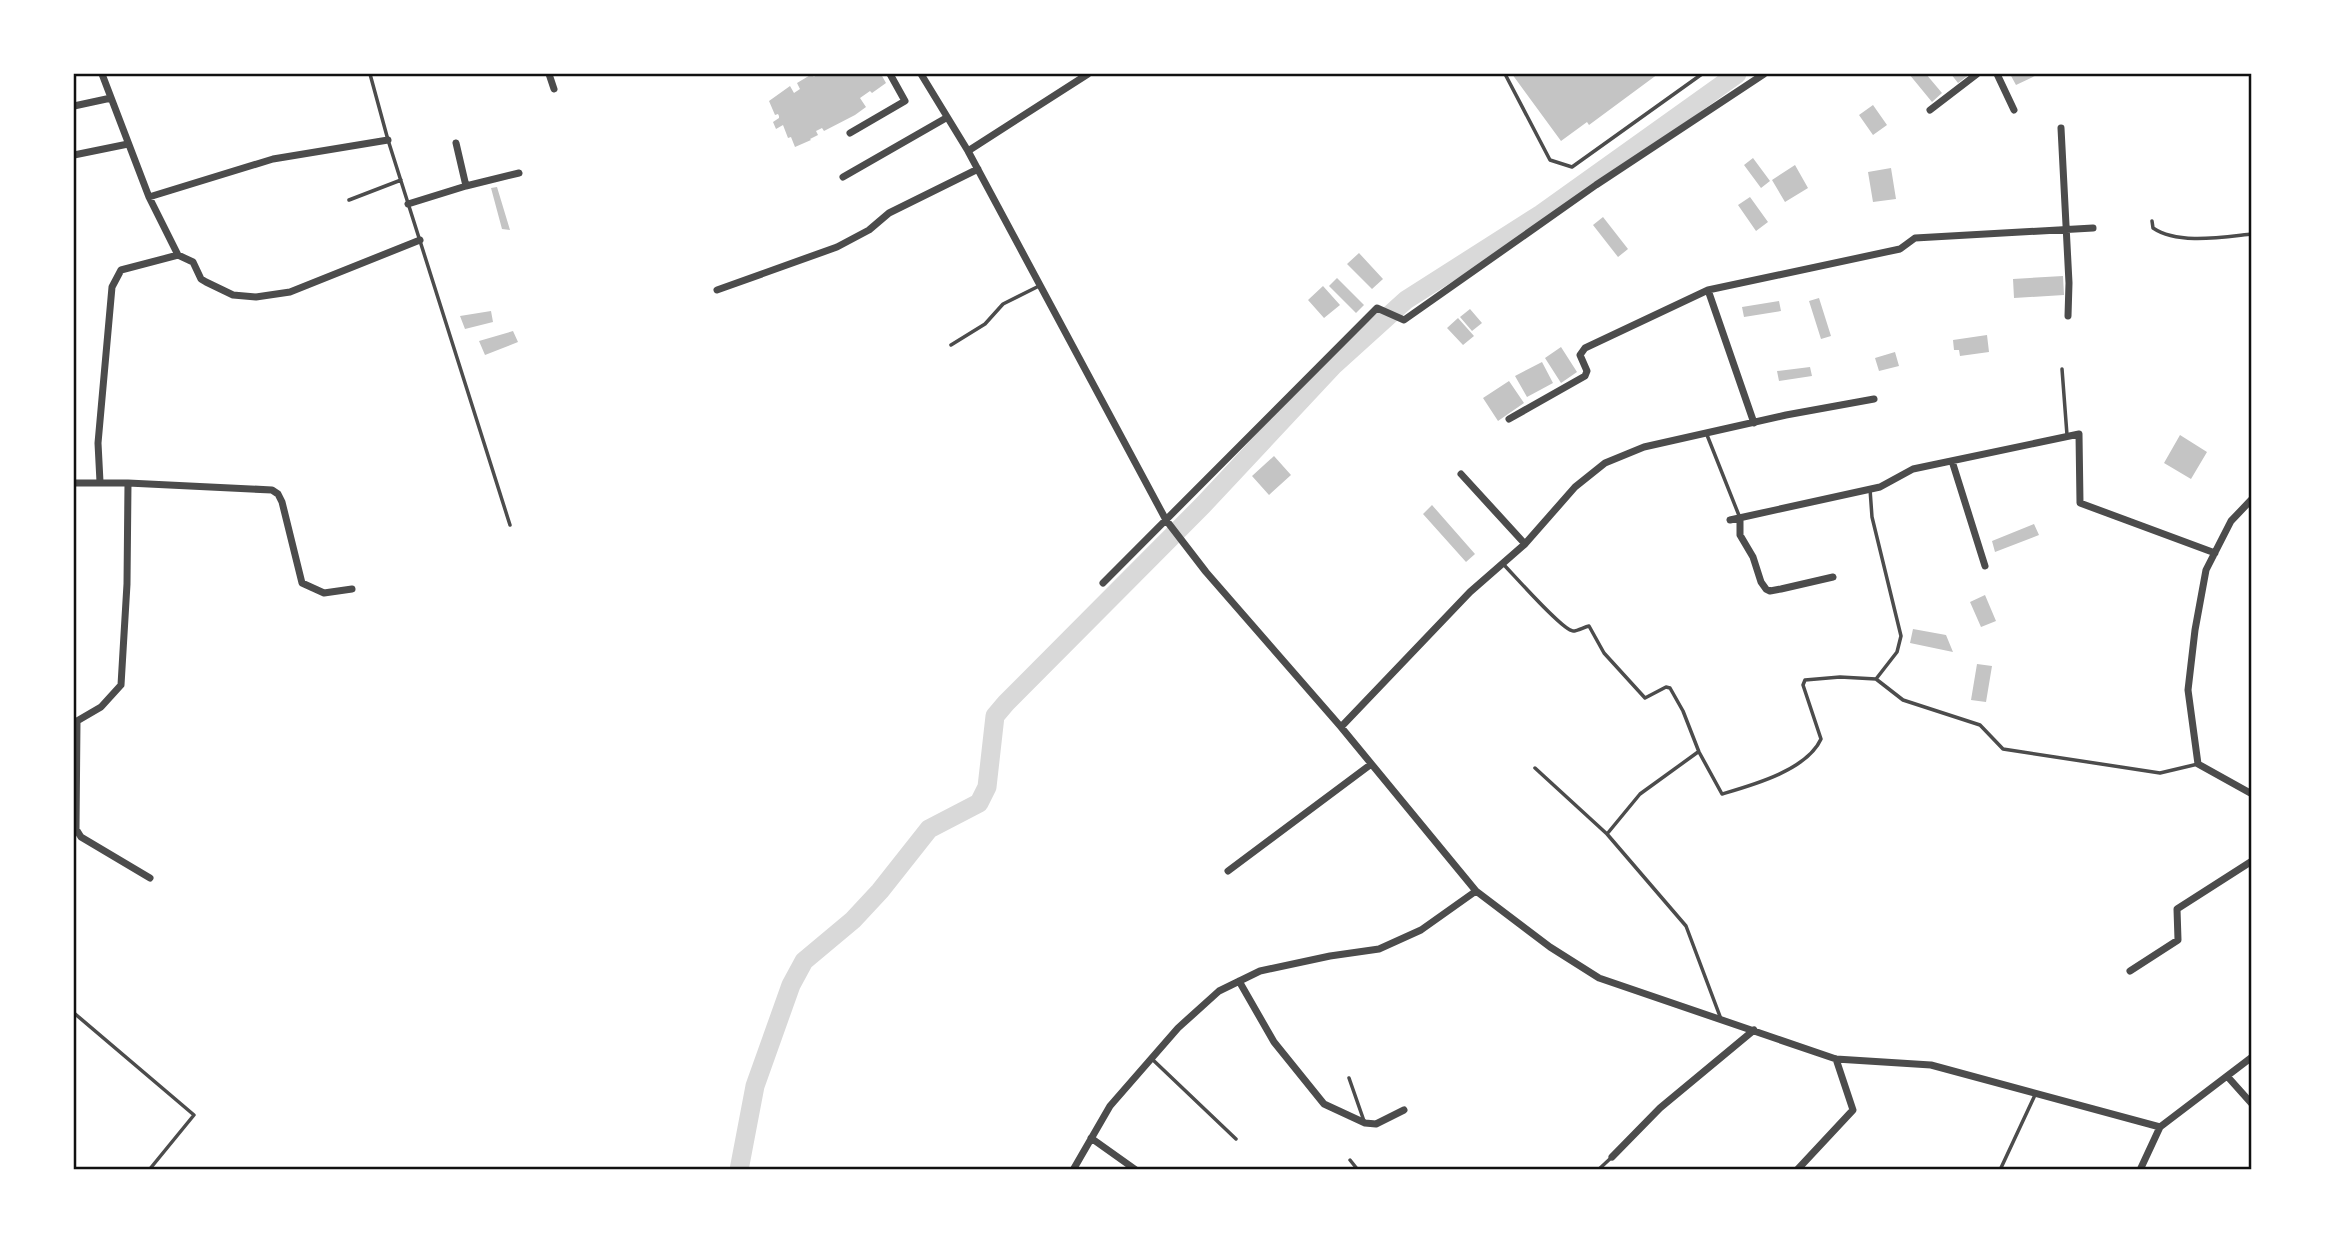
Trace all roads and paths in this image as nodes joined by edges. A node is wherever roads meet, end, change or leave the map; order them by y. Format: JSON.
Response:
{"nodes":[{"id":1,"x":102,"y":74,"type":"edge"},
{"id":2,"x":370,"y":74,"type":"edge"},
{"id":3,"x":549,"y":74,"type":"edge"},
{"id":4,"x":890,"y":74,"type":"edge"},
{"id":5,"x":921,"y":74,"type":"edge"},
{"id":6,"x":1088,"y":74,"type":"edge"},
{"id":7,"x":1505,"y":74,"type":"edge"},
{"id":8,"x":1702,"y":74,"type":"edge"},
{"id":9,"x":1763,"y":74,"type":"edge"},
{"id":10,"x":1977,"y":74,"type":"edge"},
{"id":11,"x":1997,"y":74,"type":"edge"},
{"id":12,"x":554,"y":89,"type":"dead end"},
{"id":13,"x":111,"y":98,"type":"junction"},
{"id":14,"x":74,"y":106,"type":"edge"},
{"id":15,"x":1930,"y":110,"type":"dead end"},
{"id":16,"x":2014,"y":110,"type":"dead end"},
{"id":17,"x":946,"y":118,"type":"junction"},
{"id":18,"x":2061,"y":128,"type":"dead end"},
{"id":19,"x":850,"y":133,"type":"dead end"},
{"id":20,"x":388,"y":140,"type":"junction"},
{"id":21,"x":456,"y":143,"type":"dead end"},
{"id":22,"x":128,"y":144,"type":"junction"},
{"id":23,"x":968,"y":151,"type":"junction"},
{"id":24,"x":74,"y":155,"type":"edge"},
{"id":25,"x":978,"y":169,"type":"junction"},
{"id":26,"x":519,"y":173,"type":"dead end"},
{"id":27,"x":843,"y":177,"type":"dead end"},
{"id":28,"x":401,"y":180,"type":"junction"},
{"id":29,"x":466,"y":186,"type":"junction"},
{"id":30,"x":149,"y":197,"type":"junction"},
{"id":31,"x":349,"y":200,"type":"dead end"},
{"id":32,"x":408,"y":204,"type":"junction"},
{"id":33,"x":2152,"y":222,"type":"dead end"},
{"id":34,"x":2093,"y":228,"type":"dead end"},
{"id":35,"x":2067,"y":230,"type":"junction"},
{"id":36,"x":2252,"y":234,"type":"edge"},
{"id":37,"x":420,"y":240,"type":"junction"},
{"id":38,"x":178,"y":255,"type":"junction"},
{"id":39,"x":1039,"y":286,"type":"junction"},
{"id":40,"x":717,"y":290,"type":"dead end"},
{"id":41,"x":1709,"y":290,"type":"junction"},
{"id":42,"x":2068,"y":316,"type":"dead end"},
{"id":43,"x":951,"y":345,"type":"dead end"},
{"id":44,"x":2062,"y":369,"type":"dead end"},
{"id":45,"x":1874,"y":399,"type":"dead end"},
{"id":46,"x":1509,"y":419,"type":"dead end"},
{"id":47,"x":1754,"y":423,"type":"junction"},
{"id":48,"x":1706,"y":433,"type":"junction"},
{"id":49,"x":2067,"y":437,"type":"junction"},
{"id":50,"x":1952,"y":461,"type":"junction"},
{"id":51,"x":1461,"y":474,"type":"dead end"},
{"id":52,"x":100,"y":482,"type":"junction"},
{"id":53,"x":74,"y":483,"type":"edge"},
{"id":54,"x":128,"y":483,"type":"junction"},
{"id":55,"x":1870,"y":489,"type":"junction"},
{"id":56,"x":2252,"y":499,"type":"edge"},
{"id":57,"x":1740,"y":517,"type":"junction"},
{"id":58,"x":1166,"y":520,"type":"junction"},
{"id":59,"x":1730,"y":520,"type":"dead end"},
{"id":60,"x":510,"y":525,"type":"dead end"},
{"id":61,"x":1525,"y":544,"type":"junction"},
{"id":62,"x":2215,"y":552,"type":"junction"},
{"id":63,"x":1503,"y":563,"type":"junction"},
{"id":64,"x":1985,"y":566,"type":"dead end"},
{"id":65,"x":1833,"y":577,"type":"dead end"},
{"id":66,"x":1103,"y":583,"type":"dead end"},
{"id":67,"x":352,"y":589,"type":"dead end"},
{"id":68,"x":1876,"y":679,"type":"junction"},
{"id":69,"x":1341,"y":727,"type":"junction"},
{"id":70,"x":1699,"y":752,"type":"junction"},
{"id":71,"x":2198,"y":764,"type":"junction"},
{"id":72,"x":1370,"y":765,"type":"junction"},
{"id":73,"x":1535,"y":768,"type":"dead end"},
{"id":74,"x":2252,"y":794,"type":"edge"},
{"id":75,"x":1607,"y":834,"type":"junction"},
{"id":76,"x":2252,"y":861,"type":"edge"},
{"id":77,"x":1228,"y":871,"type":"dead end"},
{"id":78,"x":150,"y":878,"type":"dead end"},
{"id":79,"x":1476,"y":891,"type":"junction"},
{"id":80,"x":2130,"y":971,"type":"dead end"},
{"id":81,"x":1239,"y":981,"type":"junction"},
{"id":82,"x":74,"y":1013,"type":"edge"},
{"id":83,"x":1721,"y":1019,"type":"junction"},
{"id":84,"x":1754,"y":1030,"type":"junction"},
{"id":85,"x":2252,"y":1057,"type":"edge"},
{"id":86,"x":1151,"y":1058,"type":"junction"},
{"id":87,"x":1836,"y":1059,"type":"junction"},
{"id":88,"x":2227,"y":1076,"type":"junction"},
{"id":89,"x":1349,"y":1078,"type":"dead end"},
{"id":90,"x":2035,"y":1095,"type":"junction"},
{"id":91,"x":2252,"y":1104,"type":"edge"},
{"id":92,"x":1404,"y":1110,"type":"dead end"},
{"id":93,"x":1365,"y":1124,"type":"junction"},
{"id":94,"x":2160,"y":1128,"type":"junction"},
{"id":95,"x":1091,"y":1138,"type":"junction"},
{"id":96,"x":1236,"y":1139,"type":"dead end"},
{"id":97,"x":1612,"y":1157,"type":"joint"},
{"id":98,"x":1350,"y":1160,"type":"dead end"},
{"id":99,"x":149,"y":1170,"type":"edge"},
{"id":100,"x":1073,"y":1170,"type":"edge"},
{"id":101,"x":1136,"y":1170,"type":"edge"},
{"id":102,"x":1358,"y":1170,"type":"edge"},
{"id":103,"x":1598,"y":1170,"type":"edge"},
{"id":104,"x":1797,"y":1170,"type":"edge"},
{"id":105,"x":2000,"y":1170,"type":"edge"},
{"id":106,"x":2140,"y":1170,"type":"edge"}],
"edges":[{"from":1,"to":13,"type":"street"},
{"from":2,"to":20,"type":"lane"},
{"from":3,"to":12,"type":"street"},
{"from":4,"to":19,"type":"street"},
{"from":5,"to":17,"type":"street"},
{"from":6,"to":23,"type":"street"},
{"from":7,"to":8,"type":"lane"},
{"from":9,"to":58,"type":"street"},
{"from":10,"to":15,"type":"street"},
{"from":11,"to":16,"type":"street"},
{"from":13,"to":14,"type":"street"},
{"from":13,"to":22,"type":"street"},
{"from":17,"to":23,"type":"street"},
{"from":17,"to":27,"type":"street"},
{"from":18,"to":35,"type":"street"},
{"from":20,"to":28,"type":"lane"},
{"from":20,"to":30,"type":"street"},
{"from":21,"to":29,"type":"street"},
{"from":22,"to":24,"type":"street"},
{"from":22,"to":30,"type":"street"},
{"from":23,"to":25,"type":"street"},
{"from":25,"to":39,"type":"street"},
{"from":25,"to":40,"type":"street"},
{"from":26,"to":29,"type":"street"},
{"from":28,"to":31,"type":"lane"},
{"from":28,"to":32,"type":"lane"},
{"from":29,"to":32,"type":"street"},
{"from":30,"to":38,"type":"street"},
{"from":32,"to":37,"type":"lane"},
{"from":33,"to":36,"type":"lane"},
{"from":34,"to":35,"type":"street"},
{"from":35,"to":41,"type":"street"},
{"from":35,"to":42,"type":"street"},
{"from":37,"to":38,"type":"street"},
{"from":37,"to":60,"type":"lane"},
{"from":38,"to":52,"type":"street"},
{"from":39,"to":43,"type":"lane"},
{"from":39,"to":58,"type":"street"},
{"from":41,"to":46,"type":"street"},
{"from":41,"to":47,"type":"street"},
{"from":44,"to":49,"type":"lane"},
{"from":45,"to":47,"type":"street"},
{"from":47,"to":48,"type":"street"},
{"from":48,"to":57,"type":"lane"},
{"from":48,"to":61,"type":"street"},
{"from":49,"to":50,"type":"street"},
{"from":49,"to":62,"type":"street"},
{"from":50,"to":55,"type":"street"},
{"from":50,"to":64,"type":"street"},
{"from":51,"to":61,"type":"street"},
{"from":52,"to":53,"type":"street"},
{"from":52,"to":54,"type":"street"},
{"from":54,"to":67,"type":"street"},
{"from":54,"to":78,"type":"street"},
{"from":55,"to":57,"type":"street"},
{"from":55,"to":68,"type":"lane"},
{"from":56,"to":62,"type":"street"},
{"from":57,"to":59,"type":"street"},
{"from":57,"to":65,"type":"street"},
{"from":58,"to":66,"type":"street"},
{"from":58,"to":69,"type":"street"},
{"from":61,"to":63,"type":"street"},
{"from":62,"to":71,"type":"street"},
{"from":63,"to":69,"type":"street"},
{"from":63,"to":70,"type":"lane"},
{"from":68,"to":70,"type":"lane"},
{"from":68,"to":71,"type":"lane"},
{"from":69,"to":72,"type":"street"},
{"from":70,"to":75,"type":"lane"},
{"from":71,"to":74,"type":"street"},
{"from":72,"to":77,"type":"street"},
{"from":72,"to":79,"type":"street"},
{"from":73,"to":75,"type":"lane"},
{"from":75,"to":83,"type":"lane"},
{"from":76,"to":80,"type":"street"},
{"from":79,"to":81,"type":"street"},
{"from":79,"to":83,"type":"street"},
{"from":81,"to":86,"type":"street"},
{"from":81,"to":93,"type":"street"},
{"from":82,"to":99,"type":"lane"},
{"from":83,"to":84,"type":"street"},
{"from":84,"to":87,"type":"street"},
{"from":84,"to":97,"type":"street"},
{"from":85,"to":88,"type":"street"},
{"from":86,"to":95,"type":"street"},
{"from":86,"to":96,"type":"lane"},
{"from":87,"to":90,"type":"street"},
{"from":87,"to":104,"type":"street"},
{"from":88,"to":91,"type":"street"},
{"from":88,"to":94,"type":"street"},
{"from":89,"to":93,"type":"lane"},
{"from":90,"to":94,"type":"street"},
{"from":90,"to":105,"type":"lane"},
{"from":92,"to":93,"type":"street"},
{"from":94,"to":106,"type":"street"},
{"from":95,"to":100,"type":"street"},
{"from":95,"to":101,"type":"street"},
{"from":97,"to":103,"type":"lane"},
{"from":98,"to":102,"type":"lane"}]}
